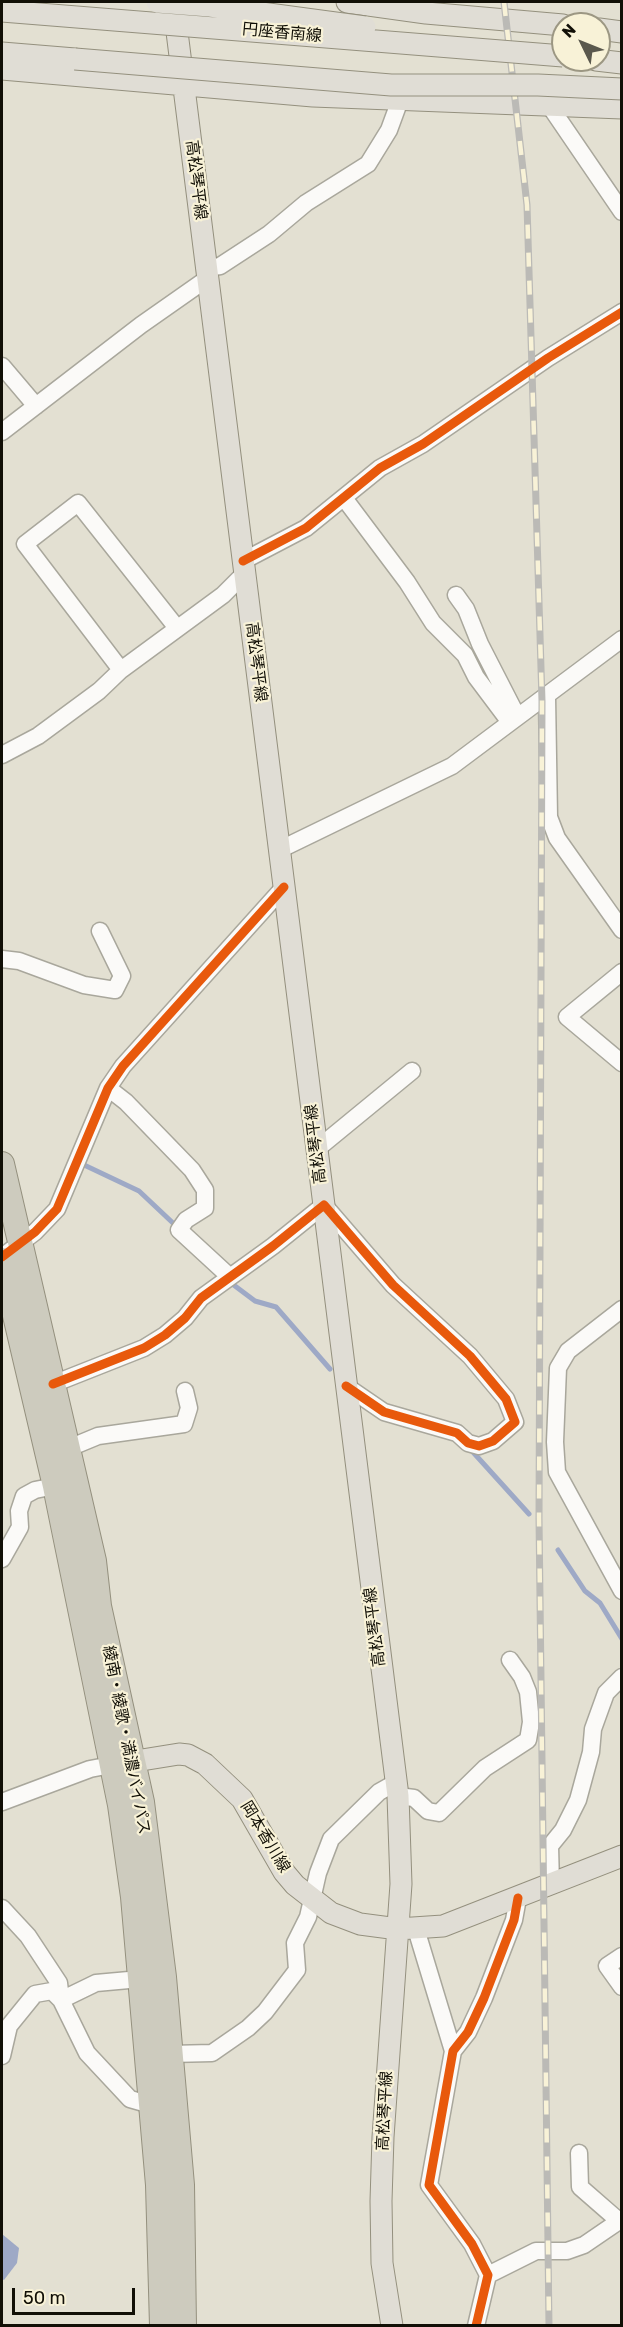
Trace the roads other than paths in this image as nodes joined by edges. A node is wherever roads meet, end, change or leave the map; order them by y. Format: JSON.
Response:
{"nodes":[{"id":1,"x":157,"y":2,"type":"edge"},
{"id":2,"x":173,"y":2,"type":"edge"},
{"id":3,"x":347,"y":2,"type":"edge"},
{"id":4,"x":426,"y":7,"type":"edge"},
{"id":5,"x":2,"y":11,"type":"edge"},
{"id":6,"x":551,"y":24,"type":"edge"},
{"id":7,"x":2,"y":53,"type":"edge"},
{"id":8,"x":551,"y":54,"type":"edge"},
{"id":9,"x":551,"y":55,"type":"edge"},
{"id":10,"x":2,"y":69,"type":"edge"},
{"id":11,"x":184,"y":85,"type":"junction"},
{"id":12,"x":621,"y":89,"type":"edge"},
{"id":13,"x":400,"y":100,"type":"junction"},
{"id":14,"x":549,"y":105,"type":"junction"},
{"id":15,"x":621,"y":108,"type":"edge"},
{"id":16,"x":621,"y":212,"type":"edge"},
{"id":17,"x":208,"y":273,"type":"junction"},
{"id":18,"x":621,"y":312,"type":"edge"},
{"id":19,"x":2,"y":366,"type":"edge"},
{"id":20,"x":36,"y":406,"type":"junction"},
{"id":21,"x":2,"y":432,"type":"edge"},
{"id":22,"x":344,"y":498,"type":"junction"},
{"id":23,"x":244,"y":567,"type":"junction"},
{"id":24,"x":456,"y":595,"type":"dead end"},
{"id":25,"x":177,"y":628,"type":"junction"},
{"id":26,"x":621,"y":639,"type":"edge"},
{"id":27,"x":121,"y":670,"type":"junction"},
{"id":28,"x":548,"y":697,"type":"junction"},
{"id":29,"x":513,"y":718,"type":"junction"},
{"id":30,"x":2,"y":755,"type":"edge"},
{"id":31,"x":279,"y":850,"type":"junction"},
{"id":32,"x":284,"y":887,"type":"junction"},
{"id":33,"x":621,"y":930,"type":"edge"},
{"id":34,"x":100,"y":931,"type":"dead end"},
{"id":35,"x":2,"y":959,"type":"edge"},
{"id":36,"x":621,"y":972,"type":"edge"},
{"id":37,"x":621,"y":1063,"type":"edge"},
{"id":38,"x":412,"y":1071,"type":"dead end"},
{"id":39,"x":108,"y":1088,"type":"junction"},
{"id":40,"x":317,"y":1149,"type":"junction"},
{"id":41,"x":2,"y":1164,"type":"edge"},
{"id":42,"x":324,"y":1205,"type":"junction"},
{"id":43,"x":8,"y":1254,"type":"edge"},
{"id":44,"x":229,"y":1276,"type":"junction"},
{"id":45,"x":621,"y":1309,"type":"edge"},
{"id":46,"x":53,"y":1384,"type":"junction"},
{"id":47,"x":346,"y":1386,"type":"junction"},
{"id":48,"x":185,"y":1391,"type":"dead end"},
{"id":49,"x":69,"y":1448,"type":"junction"},
{"id":50,"x":55,"y":1486,"type":"junction"},
{"id":51,"x":2,"y":1558,"type":"edge"},
{"id":52,"x":621,"y":1591,"type":"edge"},
{"id":53,"x":510,"y":1660,"type":"dead end"},
{"id":54,"x":621,"y":1677,"type":"edge"},
{"id":55,"x":122,"y":1763,"type":"junction"},
{"id":56,"x":396,"y":1790,"type":"junction"},
{"id":57,"x":2,"y":1802,"type":"edge"},
{"id":58,"x":621,"y":1856,"type":"edge"},
{"id":59,"x":551,"y":1885,"type":"junction"},
{"id":60,"x":519,"y":1898,"type":"junction"},
{"id":61,"x":312,"y":1901,"type":"junction"},
{"id":62,"x":2,"y":1908,"type":"edge"},
{"id":63,"x":407,"y":1929,"type":"junction"},
{"id":64,"x":621,"y":1956,"type":"edge"},
{"id":65,"x":140,"y":1980,"type":"junction"},
{"id":66,"x":621,"y":1987,"type":"edge"},
{"id":67,"x":61,"y":2000,"type":"junction"},
{"id":68,"x":453,"y":2051,"type":"junction"},
{"id":69,"x":170,"y":2054,"type":"junction"},
{"id":70,"x":2,"y":2056,"type":"edge"},
{"id":71,"x":151,"y":2105,"type":"junction"},
{"id":72,"x":579,"y":2153,"type":"dead end"},
{"id":73,"x":620,"y":2220,"type":"edge"},
{"id":74,"x":488,"y":2275,"type":"junction"},
{"id":75,"x":162,"y":2325,"type":"edge"},
{"id":76,"x":184,"y":2325,"type":"edge"},
{"id":77,"x":392,"y":2325,"type":"edge"},
{"id":78,"x":476,"y":2325,"type":"edge"}],
"edges":[{"from":1,"to":8,"type":"main road","bridge":true},
{"from":2,"to":11,"type":"main road","name":"高松琴平線"},
{"from":3,"to":4,"type":"main road"},
{"from":4,"to":6,"type":"main road"},
{"from":5,"to":9,"type":"main road","name":"円座香南線","bridge":true},
{"from":7,"to":12,"type":"main road","bridge":true},
{"from":10,"to":11,"type":"main road"},
{"from":11,"to":13,"type":"main road"},
{"from":11,"to":17,"type":"main road","name":"高松琴平線"},
{"from":13,"to":14,"type":"main road"},
{"from":13,"to":17,"type":"street"},
{"from":14,"to":15,"type":"main road"},
{"from":14,"to":16,"type":"street"},
{"from":17,"to":20,"type":"street"},
{"from":17,"to":23,"type":"main road","name":"高松琴平線"},
{"from":18,"to":22,"type":"street"},
{"from":19,"to":20,"type":"street"},
{"from":20,"to":21,"type":"street"},
{"from":22,"to":23,"type":"street"},
{"from":22,"to":29,"type":"street"},
{"from":23,"to":25,"type":"street"},
{"from":23,"to":31,"type":"main road","name":"高松琴平線"},
{"from":24,"to":29,"type":"street"},
{"from":25,"to":27,"type":"street"},
{"from":25,"to":27,"type":"street"},
{"from":26,"to":28,"type":"street"},
{"from":27,"to":30,"type":"street"},
{"from":28,"to":29,"type":"street"},
{"from":28,"to":33,"type":"street"},
{"from":29,"to":31,"type":"street"},
{"from":31,"to":32,"type":"main road","name":"高松琴平線"},
{"from":32,"to":39,"type":"street"},
{"from":32,"to":40,"type":"main road","name":"高松琴平線"},
{"from":34,"to":35,"type":"street"},
{"from":36,"to":37,"type":"street"},
{"from":38,"to":40,"type":"street"},
{"from":39,"to":43,"type":"street"},
{"from":39,"to":44,"type":"street"},
{"from":40,"to":42,"type":"main road","name":"高松琴平線"},
{"from":41,"to":43,"type":"highway","name":"綾南・綾歌・満濃バイパス"},
{"from":42,"to":44,"type":"street"},
{"from":42,"to":47,"type":"main road","name":"高松琴平線"},
{"from":42,"to":47,"type":"street"},
{"from":43,"to":46,"type":"highway","name":"綾南・綾歌・満濃バイパス"},
{"from":43,"to":50,"type":"highway","name":"綾南・綾歌・満濃バイパス"},
{"from":44,"to":46,"type":"street"},
{"from":45,"to":52,"type":"street"},
{"from":46,"to":49,"type":"highway","name":"綾南・綾歌・満濃バイパス"},
{"from":47,"to":56,"type":"main road","name":"高松琴平線"},
{"from":48,"to":49,"type":"street"},
{"from":49,"to":50,"type":"street"},
{"from":49,"to":55,"type":"highway","name":"綾南・綾歌・満濃バイパス"},
{"from":50,"to":51,"type":"street"},
{"from":50,"to":55,"type":"highway","name":"綾南・綾歌・満濃バイパス"},
{"from":53,"to":56,"type":"street"},
{"from":54,"to":59,"type":"street"},
{"from":55,"to":57,"type":"street"},
{"from":55,"to":61,"type":"main road","name":"岡本香川線"},
{"from":55,"to":65,"type":"highway","name":"綾南・綾歌・満濃バイパス"},
{"from":55,"to":69,"type":"highway","name":"綾南・綾歌・満濃バイパス"},
{"from":56,"to":61,"type":"street"},
{"from":56,"to":63,"type":"main road","name":"高松琴平線"},
{"from":58,"to":59,"type":"main road","name":"岡本香川線"},
{"from":59,"to":60,"type":"main road","name":"岡本香川線"},
{"from":60,"to":63,"type":"main road","name":"岡本香川線"},
{"from":60,"to":68,"type":"street"},
{"from":61,"to":63,"type":"main road","name":"岡本香川線"},
{"from":61,"to":69,"type":"street"},
{"from":62,"to":67,"type":"street"},
{"from":63,"to":68,"type":"street"},
{"from":63,"to":77,"type":"main road","name":"高松琴平線"},
{"from":64,"to":66,"type":"street"},
{"from":65,"to":67,"type":"street"},
{"from":65,"to":71,"type":"highway","name":"綾南・綾歌・満濃バイパス"},
{"from":67,"to":70,"type":"street"},
{"from":67,"to":71,"type":"street"},
{"from":68,"to":74,"type":"street"},
{"from":69,"to":76,"type":"highway","name":"綾南・綾歌・満濃バイパス"},
{"from":71,"to":75,"type":"highway","name":"綾南・綾歌・満濃バイパス"},
{"from":72,"to":73,"type":"street"},
{"from":73,"to":74,"type":"street"},
{"from":74,"to":78,"type":"street"}]}
